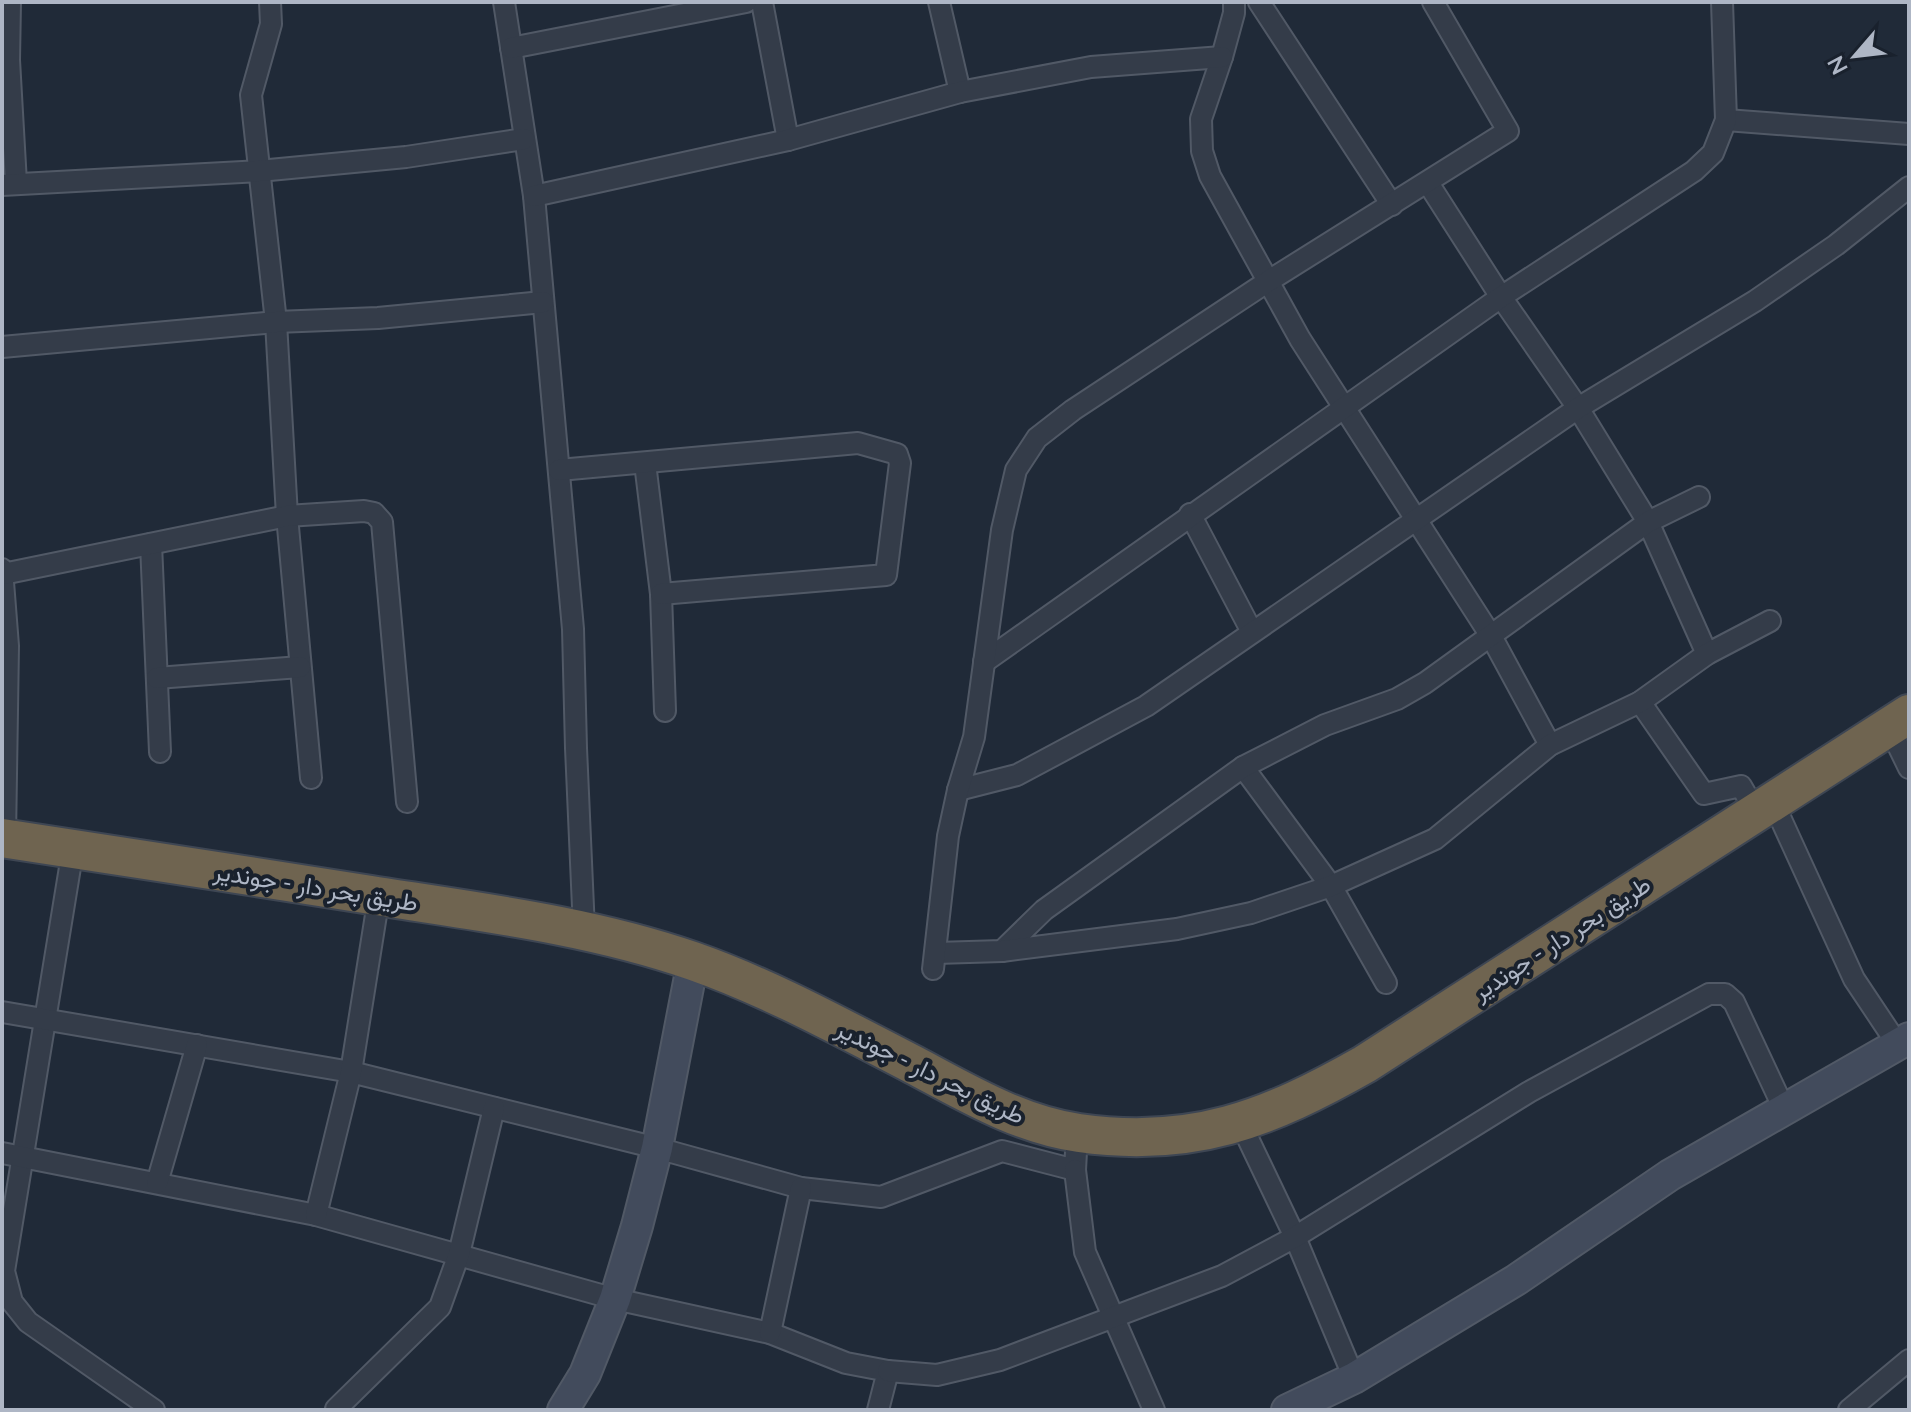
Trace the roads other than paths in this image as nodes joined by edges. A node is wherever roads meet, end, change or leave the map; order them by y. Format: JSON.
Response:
{"nodes":[{"id":1,"x":10,"y":2,"type":"edge"},
{"id":2,"x":270,"y":2,"type":"edge"},
{"id":3,"x":504,"y":2,"type":"edge"},
{"id":4,"x":746,"y":2,"type":"edge"},
{"id":5,"x":762,"y":2,"type":"edge"},
{"id":6,"x":939,"y":2,"type":"edge"},
{"id":7,"x":1234,"y":2,"type":"edge"},
{"id":8,"x":1259,"y":2,"type":"edge"},
{"id":9,"x":1433,"y":2,"type":"edge"},
{"id":10,"x":1722,"y":2,"type":"edge"},
{"id":11,"x":511,"y":48,"type":"junction"},
{"id":12,"x":1222,"y":57,"type":"junction"},
{"id":13,"x":960,"y":92,"type":"junction"},
{"id":14,"x":1726,"y":120,"type":"junction"},
{"id":15,"x":1909,"y":134,"type":"edge"},
{"id":16,"x":524,"y":139,"type":"junction"},
{"id":17,"x":788,"y":140,"type":"junction"},
{"id":18,"x":259,"y":171,"type":"junction"},
{"id":19,"x":1428,"y":183,"type":"junction"},
{"id":20,"x":9,"y":184,"type":"edge"},
{"id":21,"x":1909,"y":187,"type":"edge"},
{"id":22,"x":534,"y":196,"type":"junction"},
{"id":23,"x":1392,"y":205,"type":"junction"},
{"id":24,"x":1267,"y":282,"type":"junction"},
{"id":25,"x":1501,"y":297,"type":"junction"},
{"id":26,"x":543,"y":302,"type":"junction"},
{"id":27,"x":276,"y":322,"type":"junction"},
{"id":28,"x":2,"y":347,"type":"edge"},
{"id":29,"x":1345,"y":407,"type":"junction"},
{"id":30,"x":1578,"y":408,"type":"junction"},
{"id":31,"x":645,"y":463,"type":"junction"},
{"id":32,"x":559,"y":470,"type":"junction"},
{"id":33,"x":1699,"y":497,"type":"dead end"},
{"id":34,"x":1190,"y":514,"type":"junction"},
{"id":35,"x":287,"y":516,"type":"junction"},
{"id":36,"x":1417,"y":521,"type":"junction"},
{"id":37,"x":1648,"y":522,"type":"junction"},
{"id":38,"x":151,"y":544,"type":"junction"},
{"id":39,"x":3,"y":581,"type":"edge"},
{"id":40,"x":661,"y":594,"type":"junction"},
{"id":41,"x":1770,"y":621,"type":"dead end"},
{"id":42,"x":1252,"y":632,"type":"junction"},
{"id":43,"x":1491,"y":636,"type":"junction"},
{"id":44,"x":1707,"y":654,"type":"junction"},
{"id":45,"x":984,"y":662,"type":"junction"},
{"id":46,"x":300,"y":667,"type":"junction"},
{"id":47,"x":157,"y":678,"type":"junction"},
{"id":48,"x":1640,"y":702,"type":"junction"},
{"id":49,"x":665,"y":711,"type":"dead end"},
{"id":50,"x":1899,"y":720,"type":"edge"},
{"id":51,"x":1550,"y":745,"type":"junction"},
{"id":52,"x":160,"y":752,"type":"dead end"},
{"id":53,"x":1243,"y":767,"type":"junction"},
{"id":54,"x":1909,"y":768,"type":"edge"},
{"id":55,"x":311,"y":778,"type":"dead end"},
{"id":56,"x":958,"y":790,"type":"junction"},
{"id":57,"x":407,"y":802,"type":"dead end"},
{"id":58,"x":1764,"y":807,"type":"junction"},
{"id":59,"x":4,"y":838,"type":"edge"},
{"id":60,"x":73,"y":849,"type":"junction"},
{"id":61,"x":1331,"y":886,"type":"junction"},
{"id":62,"x":379,"y":896,"type":"junction"},
{"id":63,"x":584,"y":930,"type":"junction"},
{"id":64,"x":1002,"y":951,"type":"junction"},
{"id":65,"x":693,"y":961,"type":"junction"},
{"id":66,"x":1386,"y":983,"type":"dead end"},
{"id":67,"x":2,"y":1012,"type":"edge"},
{"id":68,"x":46,"y":1019,"type":"junction"},
{"id":69,"x":1903,"y":1042,"type":"edge"},
{"id":70,"x":197,"y":1045,"type":"junction"},
{"id":71,"x":351,"y":1072,"type":"junction"},
{"id":72,"x":494,"y":1108,"type":"junction"},
{"id":73,"x":1784,"y":1109,"type":"junction"},
{"id":74,"x":1241,"y":1124,"type":"junction"},
{"id":75,"x":657,"y":1148,"type":"junction"},
{"id":76,"x":1076,"y":1151,"type":"junction"},
{"id":77,"x":2,"y":1153,"type":"edge"},
{"id":78,"x":23,"y":1157,"type":"junction"},
{"id":79,"x":157,"y":1183,"type":"junction"},
{"id":80,"x":801,"y":1188,"type":"junction"},
{"id":81,"x":316,"y":1215,"type":"junction"},
{"id":82,"x":1295,"y":1237,"type":"junction"},
{"id":83,"x":459,"y":1254,"type":"junction"},
{"id":84,"x":615,"y":1299,"type":"junction"},
{"id":85,"x":1112,"y":1315,"type":"junction"},
{"id":86,"x":770,"y":1333,"type":"junction"},
{"id":87,"x":1909,"y":1360,"type":"edge"},
{"id":88,"x":888,"y":1371,"type":"junction"},
{"id":89,"x":1354,"y":1378,"type":"junction"},
{"id":90,"x":336,"y":1409,"type":"edge"},
{"id":91,"x":154,"y":1410,"type":"edge"},
{"id":92,"x":563,"y":1410,"type":"edge"},
{"id":93,"x":878,"y":1410,"type":"edge"},
{"id":94,"x":1154,"y":1410,"type":"edge"},
{"id":95,"x":1287,"y":1410,"type":"edge"},
{"id":96,"x":1849,"y":1410,"type":"edge"}],
"edges":[{"from":1,"to":20,"type":"street"},
{"from":2,"to":18,"type":"street"},
{"from":3,"to":11,"type":"street"},
{"from":4,"to":11,"type":"street"},
{"from":5,"to":17,"type":"street"},
{"from":6,"to":13,"type":"street"},
{"from":7,"to":12,"type":"street"},
{"from":8,"to":23,"type":"street"},
{"from":9,"to":19,"type":"street"},
{"from":10,"to":14,"type":"street"},
{"from":11,"to":16,"type":"street"},
{"from":12,"to":13,"type":"street"},
{"from":12,"to":24,"type":"street"},
{"from":13,"to":17,"type":"street"},
{"from":14,"to":15,"type":"street"},
{"from":14,"to":25,"type":"street"},
{"from":16,"to":18,"type":"street"},
{"from":16,"to":22,"type":"street"},
{"from":17,"to":22,"type":"street"},
{"from":18,"to":20,"type":"street"},
{"from":18,"to":27,"type":"street"},
{"from":19,"to":23,"type":"street"},
{"from":19,"to":25,"type":"street"},
{"from":21,"to":30,"type":"street"},
{"from":22,"to":26,"type":"street"},
{"from":23,"to":24,"type":"street"},
{"from":24,"to":29,"type":"street"},
{"from":24,"to":45,"type":"street"},
{"from":25,"to":29,"type":"street"},
{"from":25,"to":30,"type":"street"},
{"from":26,"to":27,"type":"street"},
{"from":26,"to":32,"type":"street"},
{"from":27,"to":28,"type":"street"},
{"from":27,"to":35,"type":"street"},
{"from":29,"to":34,"type":"street"},
{"from":29,"to":36,"type":"street"},
{"from":30,"to":36,"type":"street"},
{"from":30,"to":37,"type":"street"},
{"from":31,"to":32,"type":"street"},
{"from":31,"to":40,"type":"street"},
{"from":31,"to":40,"type":"street"},
{"from":32,"to":63,"type":"street"},
{"from":33,"to":37,"type":"street"},
{"from":34,"to":42,"type":"street"},
{"from":34,"to":45,"type":"street"},
{"from":35,"to":38,"type":"street"},
{"from":35,"to":46,"type":"street"},
{"from":35,"to":57,"type":"street"},
{"from":36,"to":42,"type":"street"},
{"from":36,"to":43,"type":"street"},
{"from":37,"to":43,"type":"street"},
{"from":37,"to":44,"type":"street"},
{"from":38,"to":39,"type":"street"},
{"from":38,"to":47,"type":"street"},
{"from":39,"to":59,"type":"street"},
{"from":40,"to":49,"type":"street"},
{"from":41,"to":44,"type":"street"},
{"from":42,"to":56,"type":"street"},
{"from":43,"to":51,"type":"street"},
{"from":43,"to":53,"type":"street"},
{"from":44,"to":48,"type":"street"},
{"from":45,"to":56,"type":"street"},
{"from":46,"to":47,"type":"street"},
{"from":46,"to":55,"type":"street"},
{"from":47,"to":52,"type":"street"},
{"from":48,"to":51,"type":"street"},
{"from":48,"to":58,"type":"street"},
{"from":50,"to":54,"type":"street"},
{"from":50,"to":58,"type":"highway","name":"طريق بحر دار - جوندير"},
{"from":51,"to":61,"type":"street"},
{"from":53,"to":61,"type":"street"},
{"from":53,"to":64,"type":"street"},
{"from":56,"to":64,"type":"street"},
{"from":58,"to":69,"type":"street"},
{"from":58,"to":74,"type":"highway","name":"طريق بحر دار - جوندير"},
{"from":59,"to":60,"type":"highway","name":"طريق بحر دار - جوندير"},
{"from":60,"to":62,"type":"highway","name":"طريق بحر دار - جوندير"},
{"from":60,"to":68,"type":"street"},
{"from":61,"to":64,"type":"street"},
{"from":61,"to":66,"type":"street"},
{"from":62,"to":63,"type":"highway","name":"طريق بحر دار - جوندير"},
{"from":62,"to":71,"type":"street"},
{"from":63,"to":65,"type":"highway","name":"طريق بحر دار - جوندير"},
{"from":65,"to":75,"type":"street"},
{"from":65,"to":76,"type":"highway","name":"طريق بحر دار - جوندير"},
{"from":67,"to":68,"type":"street"},
{"from":68,"to":70,"type":"street"},
{"from":68,"to":78,"type":"street"},
{"from":69,"to":73,"type":"street"},
{"from":70,"to":71,"type":"street"},
{"from":70,"to":79,"type":"street"},
{"from":71,"to":72,"type":"street"},
{"from":71,"to":81,"type":"street"},
{"from":72,"to":75,"type":"street"},
{"from":72,"to":83,"type":"street"},
{"from":73,"to":82,"type":"street"},
{"from":73,"to":89,"type":"street"},
{"from":74,"to":76,"type":"highway","name":"طريق بحر دار - جوندير"},
{"from":74,"to":82,"type":"street"},
{"from":75,"to":80,"type":"street"},
{"from":75,"to":84,"type":"street"},
{"from":76,"to":80,"type":"street"},
{"from":76,"to":85,"type":"street"},
{"from":77,"to":78,"type":"street"},
{"from":78,"to":79,"type":"street"},
{"from":78,"to":91,"type":"street"},
{"from":79,"to":81,"type":"street"},
{"from":80,"to":86,"type":"street"},
{"from":81,"to":83,"type":"street"},
{"from":82,"to":85,"type":"street"},
{"from":82,"to":89,"type":"street"},
{"from":83,"to":84,"type":"street"},
{"from":83,"to":90,"type":"street"},
{"from":84,"to":86,"type":"street"},
{"from":84,"to":92,"type":"street"},
{"from":85,"to":88,"type":"street"},
{"from":85,"to":94,"type":"street"},
{"from":86,"to":88,"type":"street"},
{"from":87,"to":96,"type":"street"},
{"from":88,"to":93,"type":"street"},
{"from":89,"to":95,"type":"street"}]}
